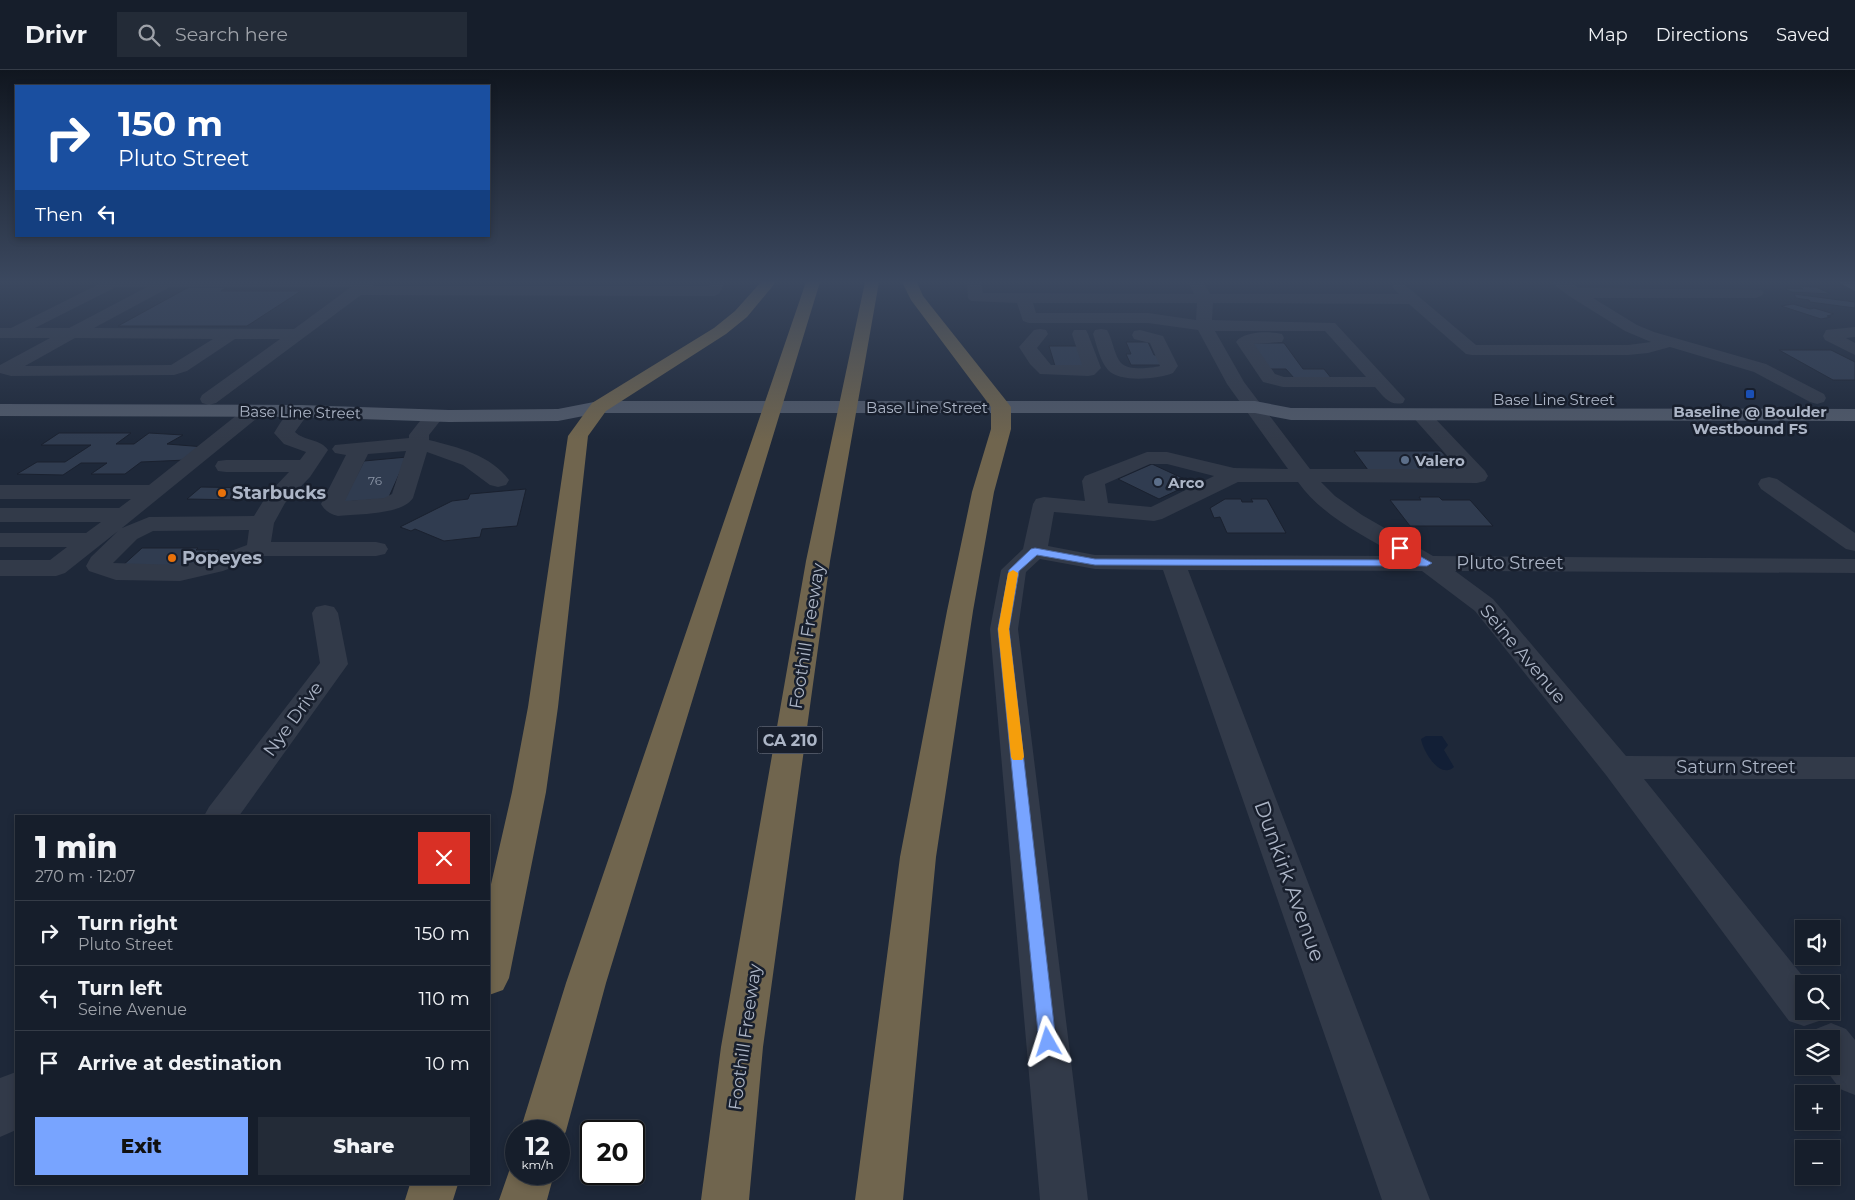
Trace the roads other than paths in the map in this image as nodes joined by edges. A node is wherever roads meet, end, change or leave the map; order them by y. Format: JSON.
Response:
{"nodes":[{"id":1,"x":1080,"y":334,"type":"edge"},
{"id":2,"x":1101,"y":334,"type":"edge"},
{"id":3,"x":32,"y":335,"type":"edge"},
{"id":4,"x":67,"y":335,"type":"edge"},
{"id":5,"x":229,"y":335,"type":"edge"},
{"id":6,"x":297,"y":335,"type":"edge"},
{"id":7,"x":714,"y":335,"type":"edge"},
{"id":8,"x":796,"y":335,"type":"edge"},
{"id":9,"x":862,"y":335,"type":"edge"},
{"id":10,"x":945,"y":335,"type":"edge"},
{"id":11,"x":1039,"y":335,"type":"edge"},
{"id":12,"x":1130,"y":335,"type":"edge"},
{"id":13,"x":1140,"y":335,"type":"joint"},
{"id":14,"x":1208,"y":335,"type":"edge"},
{"id":15,"x":1454,"y":335,"type":"edge"},
{"id":16,"x":1645,"y":335,"type":"edge"},
{"id":17,"x":1832,"y":335,"type":"edge"},
{"id":18,"x":4,"y":336,"type":"edge"},
{"id":19,"x":1338,"y":336,"type":"joint"},
{"id":20,"x":1671,"y":342,"type":"junction"},
{"id":21,"x":1855,"y":350,"type":"edge"},
{"id":22,"x":1381,"y":382,"type":"junction"},
{"id":23,"x":1666,"y":398,"type":"junction"},
{"id":24,"x":1817,"y":398,"type":"junction"},
{"id":25,"x":0,"y":399,"type":"edge"},
{"id":26,"x":209,"y":399,"type":"junction"},
{"id":27,"x":1396,"y":399,"type":"junction"},
{"id":28,"x":307,"y":405,"type":"junction"},
{"id":29,"x":598,"y":407,"type":"junction"},
{"id":30,"x":1001,"y":407,"type":"junction"},
{"id":31,"x":1255,"y":407,"type":"junction"},
{"id":32,"x":0,"y":410,"type":"edge"},
{"id":33,"x":78,"y":411,"type":"junction"},
{"id":34,"x":254,"y":411,"type":"junction"},
{"id":35,"x":1853,"y":412,"type":"edge"},
{"id":36,"x":1421,"y":415,"type":"junction"},
{"id":37,"x":1568,"y":415,"type":"junction"},
{"id":38,"x":434,"y":416,"type":"junction"},
{"id":39,"x":419,"y":444,"type":"junction"},
{"id":40,"x":360,"y":448,"type":"junction"},
{"id":41,"x":312,"y":458,"type":"junction"},
{"id":42,"x":226,"y":466,"type":"dead end"},
{"id":43,"x":1234,"y":475,"type":"junction"},
{"id":44,"x":1306,"y":476,"type":"junction"},
{"id":45,"x":498,"y":480,"type":"dead end"},
{"id":46,"x":1769,"y":484,"type":"dead end"},
{"id":47,"x":0,"y":492,"type":"edge"},
{"id":48,"x":154,"y":492,"type":"junction"},
{"id":49,"x":1098,"y":509,"type":"junction"},
{"id":50,"x":0,"y":515,"type":"edge"},
{"id":51,"x":124,"y":516,"type":"junction"},
{"id":52,"x":262,"y":523,"type":"junction"},
{"id":53,"x":0,"y":540,"type":"edge"},
{"id":54,"x":92,"y":540,"type":"junction"},
{"id":55,"x":1855,"y":544,"type":"edge"},
{"id":56,"x":258,"y":549,"type":"junction"},
{"id":57,"x":376,"y":549,"type":"dead end"},
{"id":58,"x":1035,"y":551,"type":"junction"},
{"id":59,"x":1173,"y":562,"type":"junction"},
{"id":60,"x":1427,"y":563,"type":"junction"},
{"id":61,"x":1855,"y":566,"type":"edge"},
{"id":62,"x":0,"y":568,"type":"edge"},
{"id":63,"x":325,"y":613,"type":"dead end"},
{"id":64,"x":1617,"y":767,"type":"junction"},
{"id":65,"x":1855,"y":768,"type":"edge"},
{"id":66,"x":222,"y":815,"type":"edge"},
{"id":67,"x":490,"y":973,"type":"edge"},
{"id":68,"x":1795,"y":996,"type":"edge"},
{"id":69,"x":1813,"y":1020,"type":"edge"},
{"id":70,"x":1821,"y":1030,"type":"edge"},
{"id":71,"x":1840,"y":1055,"type":"edge"},
{"id":72,"x":1855,"y":1074,"type":"edge"},
{"id":73,"x":15,"y":1094,"type":"edge"},
{"id":74,"x":0,"y":1115,"type":"edge"},
{"id":75,"x":546,"y":1120,"type":"edge"},
{"id":76,"x":434,"y":1185,"type":"edge"},
{"id":77,"x":528,"y":1185,"type":"edge"},
{"id":78,"x":429,"y":1200,"type":"edge"},
{"id":79,"x":523,"y":1200,"type":"edge"},
{"id":80,"x":725,"y":1200,"type":"edge"},
{"id":81,"x":879,"y":1200,"type":"edge"},
{"id":82,"x":1064,"y":1200,"type":"edge"},
{"id":83,"x":1406,"y":1200,"type":"edge"}],
"edges":[{"from":1,"to":11,"type":"street"},
{"from":2,"to":13,"type":"street"},
{"from":3,"to":18,"type":"street"},
{"from":4,"to":5,"type":"street"},
{"from":6,"to":26,"type":"street"},
{"from":7,"to":29,"type":"highway"},
{"from":8,"to":75,"type":"highway"},
{"from":9,"to":80,"type":"highway","name":"Foothill Freeway","number":"CA 210"},
{"from":10,"to":30,"type":"highway"},
{"from":12,"to":13,"type":"street"},
{"from":14,"to":31,"type":"street","name":"Seine Avenue"},
{"from":15,"to":20,"type":"street"},
{"from":16,"to":20,"type":"street"},
{"from":17,"to":21,"type":"street"},
{"from":19,"to":22,"type":"street"},
{"from":19,"to":22,"type":"street"},
{"from":20,"to":24,"type":"street"},
{"from":22,"to":27,"type":"street"},
{"from":23,"to":24,"type":"main road","name":"Base Line Street"},
{"from":23,"to":27,"type":"main road","name":"Base Line Street"},
{"from":23,"to":37,"type":"main road"},
{"from":24,"to":35,"type":"main road","name":"Base Line Street"},
{"from":25,"to":26,"type":"main road","name":"Base Line Street"},
{"from":26,"to":28,"type":"main road","name":"Base Line Street"},
{"from":26,"to":33,"type":"main road"},
{"from":27,"to":31,"type":"main road","name":"Base Line Street"},
{"from":28,"to":29,"type":"main road","name":"Base Line Street"},
{"from":28,"to":34,"type":"main road","name":"Base Line Street"},
{"from":28,"to":38,"type":"main road","name":"Base Line Street"},
{"from":28,"to":41,"type":"street"},
{"from":29,"to":30,"type":"main road","name":"Base Line Street"},
{"from":29,"to":38,"type":"main road","name":"Base Line Street"},
{"from":29,"to":67,"type":"highway"},
{"from":30,"to":31,"type":"main road","name":"Base Line Street"},
{"from":30,"to":81,"type":"highway"},
{"from":31,"to":36,"type":"main road","name":"Base Line Street"},
{"from":31,"to":44,"type":"street","name":"Seine Avenue"},
{"from":32,"to":33,"type":"main road","name":"Base Line Street"},
{"from":33,"to":34,"type":"main road","name":"Base Line Street"},
{"from":34,"to":48,"type":"street"},
{"from":35,"to":37,"type":"main road","name":"Base Line Street"},
{"from":36,"to":37,"type":"main road","name":"Base Line Street"},
{"from":36,"to":44,"type":"street"},
{"from":38,"to":39,"type":"street"},
{"from":39,"to":40,"type":"street"},
{"from":39,"to":40,"type":"street"},
{"from":39,"to":45,"type":"street"},
{"from":40,"to":41,"type":"street"},
{"from":41,"to":42,"type":"street"},
{"from":41,"to":52,"type":"street"},
{"from":43,"to":44,"type":"street"},
{"from":43,"to":49,"type":"street"},
{"from":43,"to":49,"type":"street"},
{"from":44,"to":60,"type":"street","name":"Seine Avenue"},
{"from":46,"to":55,"type":"street"},
{"from":47,"to":48,"type":"street"},
{"from":48,"to":51,"type":"street"},
{"from":49,"to":58,"type":"street"},
{"from":50,"to":51,"type":"street"},
{"from":51,"to":54,"type":"street"},
{"from":52,"to":56,"type":"street"},
{"from":52,"to":56,"type":"street"},
{"from":53,"to":54,"type":"street"},
{"from":54,"to":62,"type":"street"},
{"from":56,"to":57,"type":"street"},
{"from":58,"to":59,"type":"street","name":"Pluto Street"},
{"from":58,"to":82,"type":"street"},
{"from":59,"to":60,"type":"street","name":"Pluto Street"},
{"from":59,"to":83,"type":"street","name":"Dunkirk Avenue"},
{"from":60,"to":61,"type":"street","name":"Pluto Street"},
{"from":60,"to":64,"type":"street","name":"Seine Avenue"},
{"from":63,"to":66,"type":"street","name":"Nye Drive"},
{"from":64,"to":65,"type":"street","name":"Saturn Street"},
{"from":64,"to":68,"type":"street","name":"Seine Avenue"},
{"from":69,"to":70,"type":"street"},
{"from":71,"to":72,"type":"street"},
{"from":73,"to":74,"type":"street"},
{"from":76,"to":78,"type":"highway"},
{"from":77,"to":79,"type":"highway"}]}
